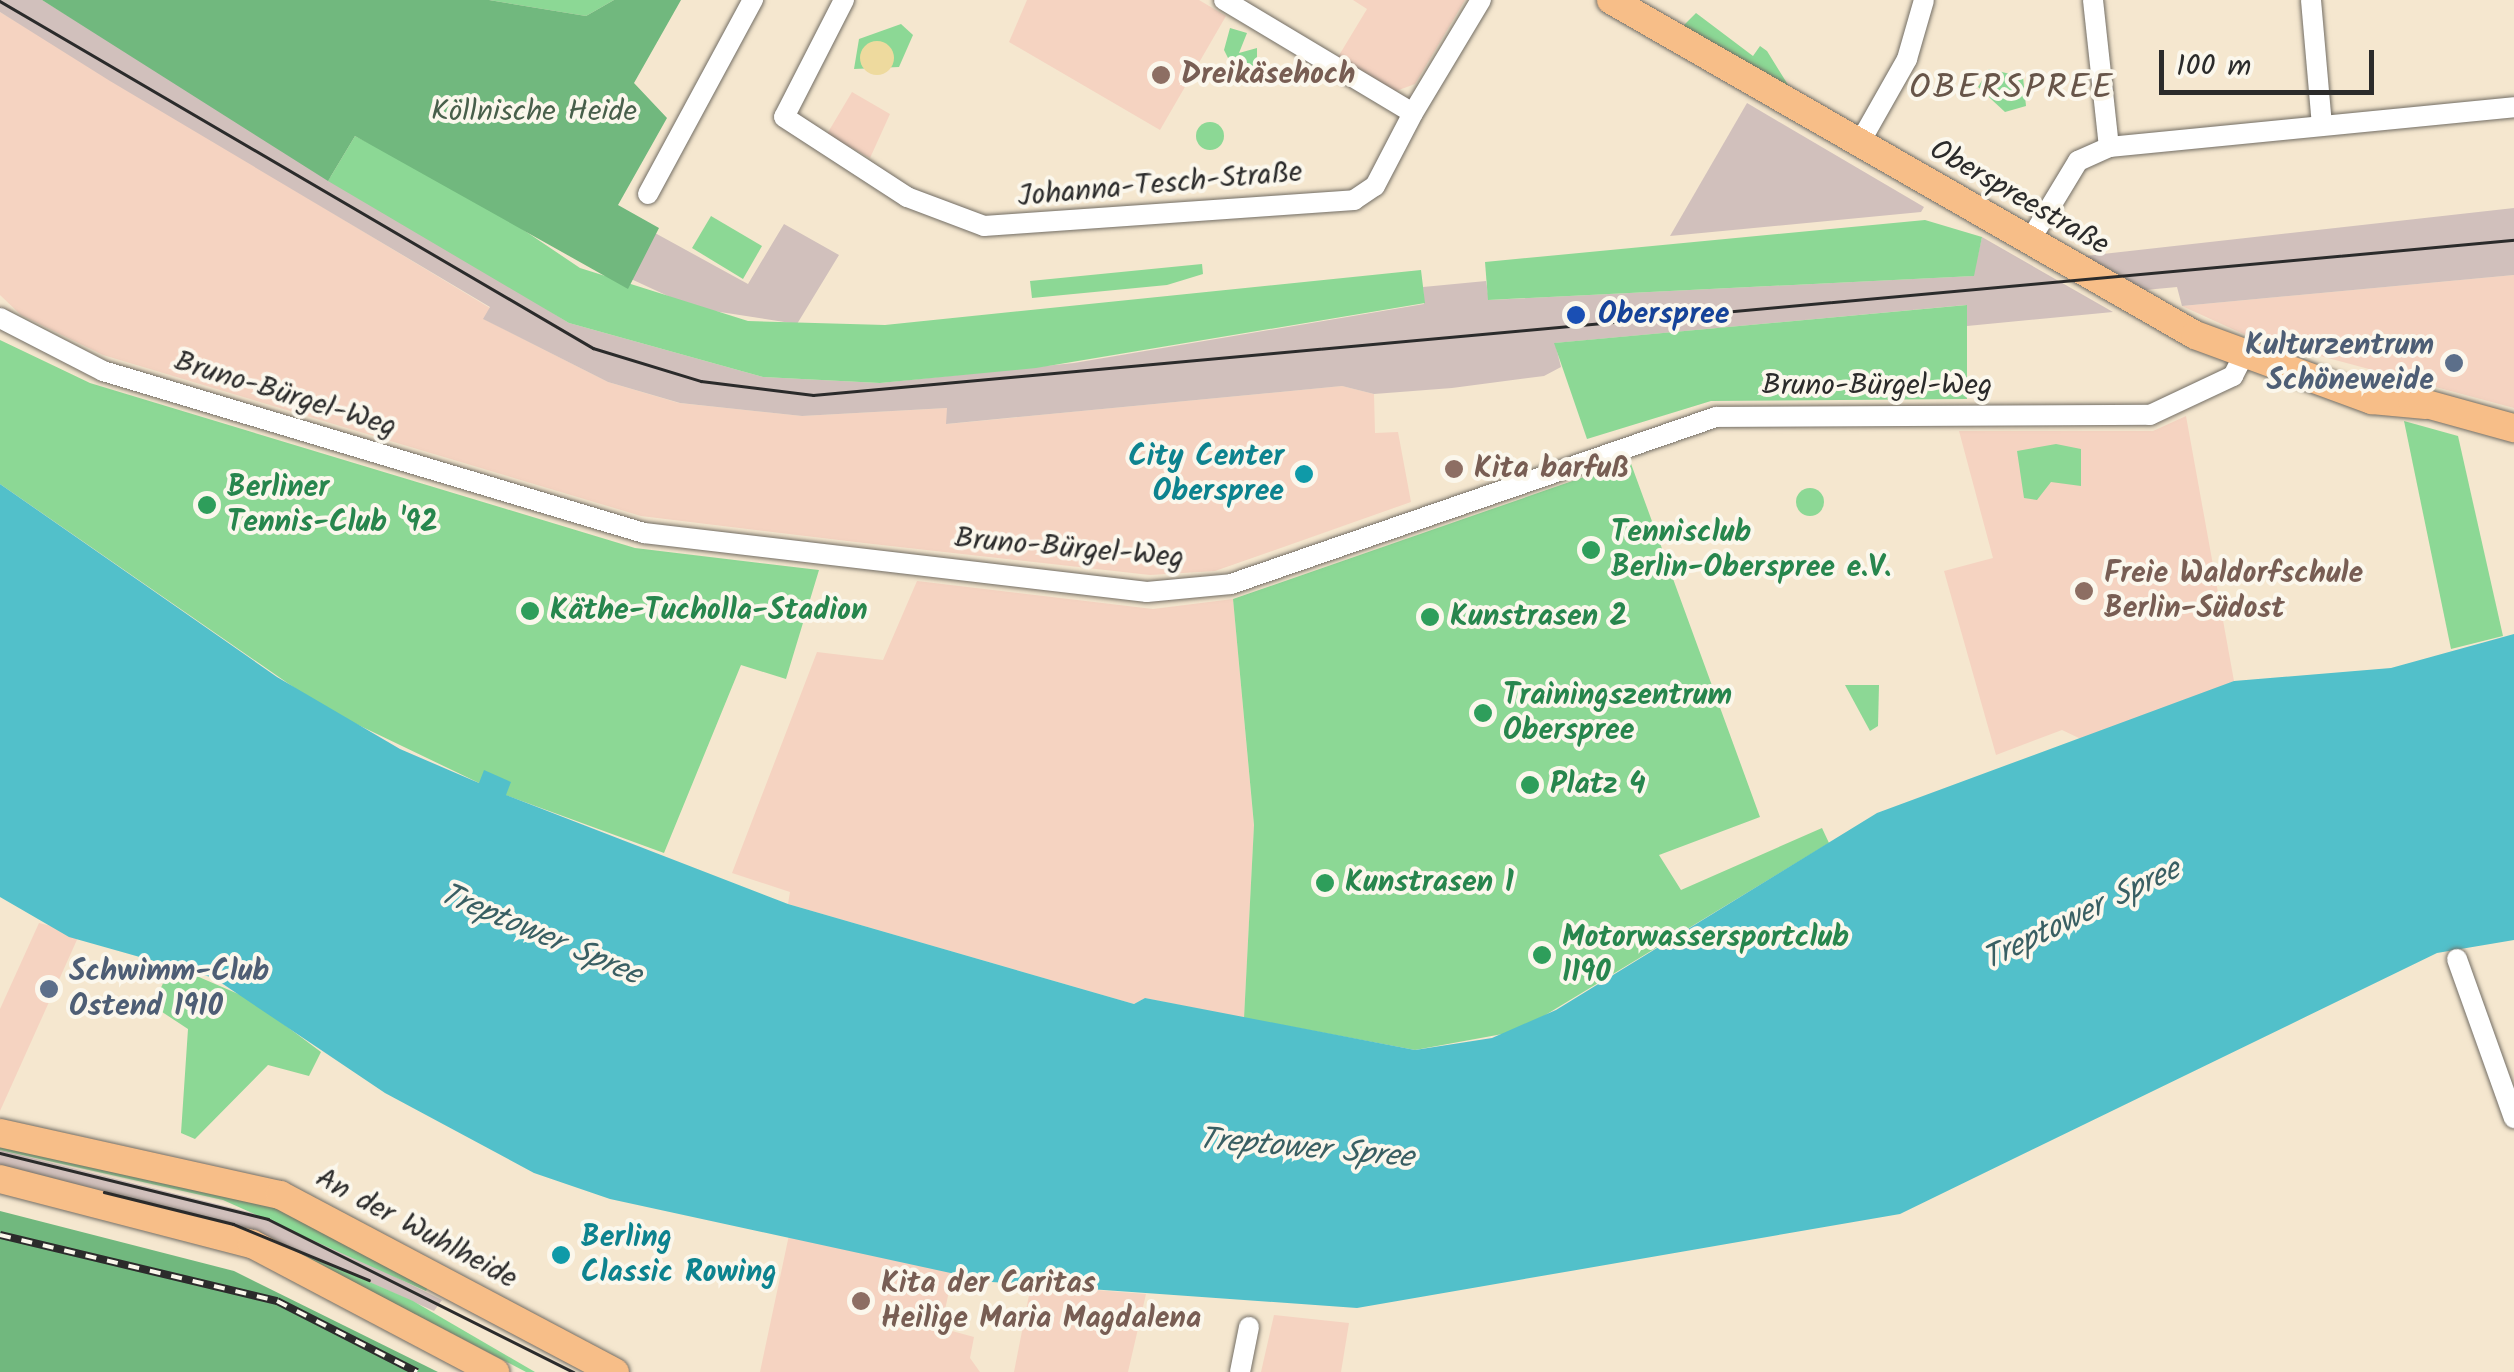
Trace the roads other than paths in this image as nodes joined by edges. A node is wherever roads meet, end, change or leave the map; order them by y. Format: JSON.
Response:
{"nodes":[{"id":1,"x":753,"y":0,"type":"edge"},
{"id":2,"x":844,"y":0,"type":"edge"},
{"id":3,"x":1224,"y":0,"type":"edge"},
{"id":4,"x":1481,"y":0,"type":"edge"},
{"id":5,"x":1612,"y":0,"type":"edge"},
{"id":6,"x":1924,"y":0,"type":"edge"},
{"id":7,"x":2094,"y":0,"type":"edge"},
{"id":8,"x":2312,"y":0,"type":"edge"},
{"id":9,"x":2514,"y":107,"type":"edge"},
{"id":10,"x":1413,"y":113,"type":"junction"},
{"id":11,"x":2322,"y":125,"type":"junction"},
{"id":12,"x":1859,"y":144,"type":"junction"},
{"id":13,"x":2109,"y":147,"type":"junction"},
{"id":14,"x":648,"y":194,"type":"dead end"},
{"id":15,"x":2029,"y":242,"type":"junction"},
{"id":16,"x":0,"y":318,"type":"edge"},
{"id":17,"x":2243,"y":356,"type":"junction"},
{"id":18,"x":2514,"y":428,"type":"edge"},
{"id":19,"x":2457,"y":959,"type":"dead end"},
{"id":20,"x":2514,"y":1118,"type":"edge"},
{"id":21,"x":0,"y":1132,"type":"edge"},
{"id":22,"x":0,"y":1179,"type":"edge"},
{"id":23,"x":1249,"y":1326,"type":"dead end"},
{"id":24,"x":495,"y":1372,"type":"edge"},
{"id":25,"x":615,"y":1372,"type":"edge"},
{"id":26,"x":1240,"y":1372,"type":"edge"}],
"edges":[{"from":1,"to":14,"type":"street"},
{"from":2,"to":10,"type":"street","name":"Johanna-Tesch-Straße"},
{"from":3,"to":10,"type":"street"},
{"from":4,"to":10,"type":"street","name":"Johanna-Tesch-Straße"},
{"from":5,"to":12,"type":"main road","name":"Oberspreestraße"},
{"from":6,"to":12,"type":"street"},
{"from":7,"to":13,"type":"street"},
{"from":8,"to":11,"type":"street"},
{"from":9,"to":11,"type":"street"},
{"from":11,"to":13,"type":"street"},
{"from":12,"to":15,"type":"main road","name":"Oberspreestraße"},
{"from":13,"to":15,"type":"street"},
{"from":15,"to":17,"type":"main road","name":"Oberspreestraße"},
{"from":16,"to":17,"type":"street","name":"Bruno-Bürgel-Weg"},
{"from":17,"to":18,"type":"main road","name":"Oberspreestraße"},
{"from":19,"to":20,"type":"street"},
{"from":21,"to":25,"type":"main road","name":"An der Wuhlheide"},
{"from":22,"to":24,"type":"main road"},
{"from":23,"to":26,"type":"street"}]}
